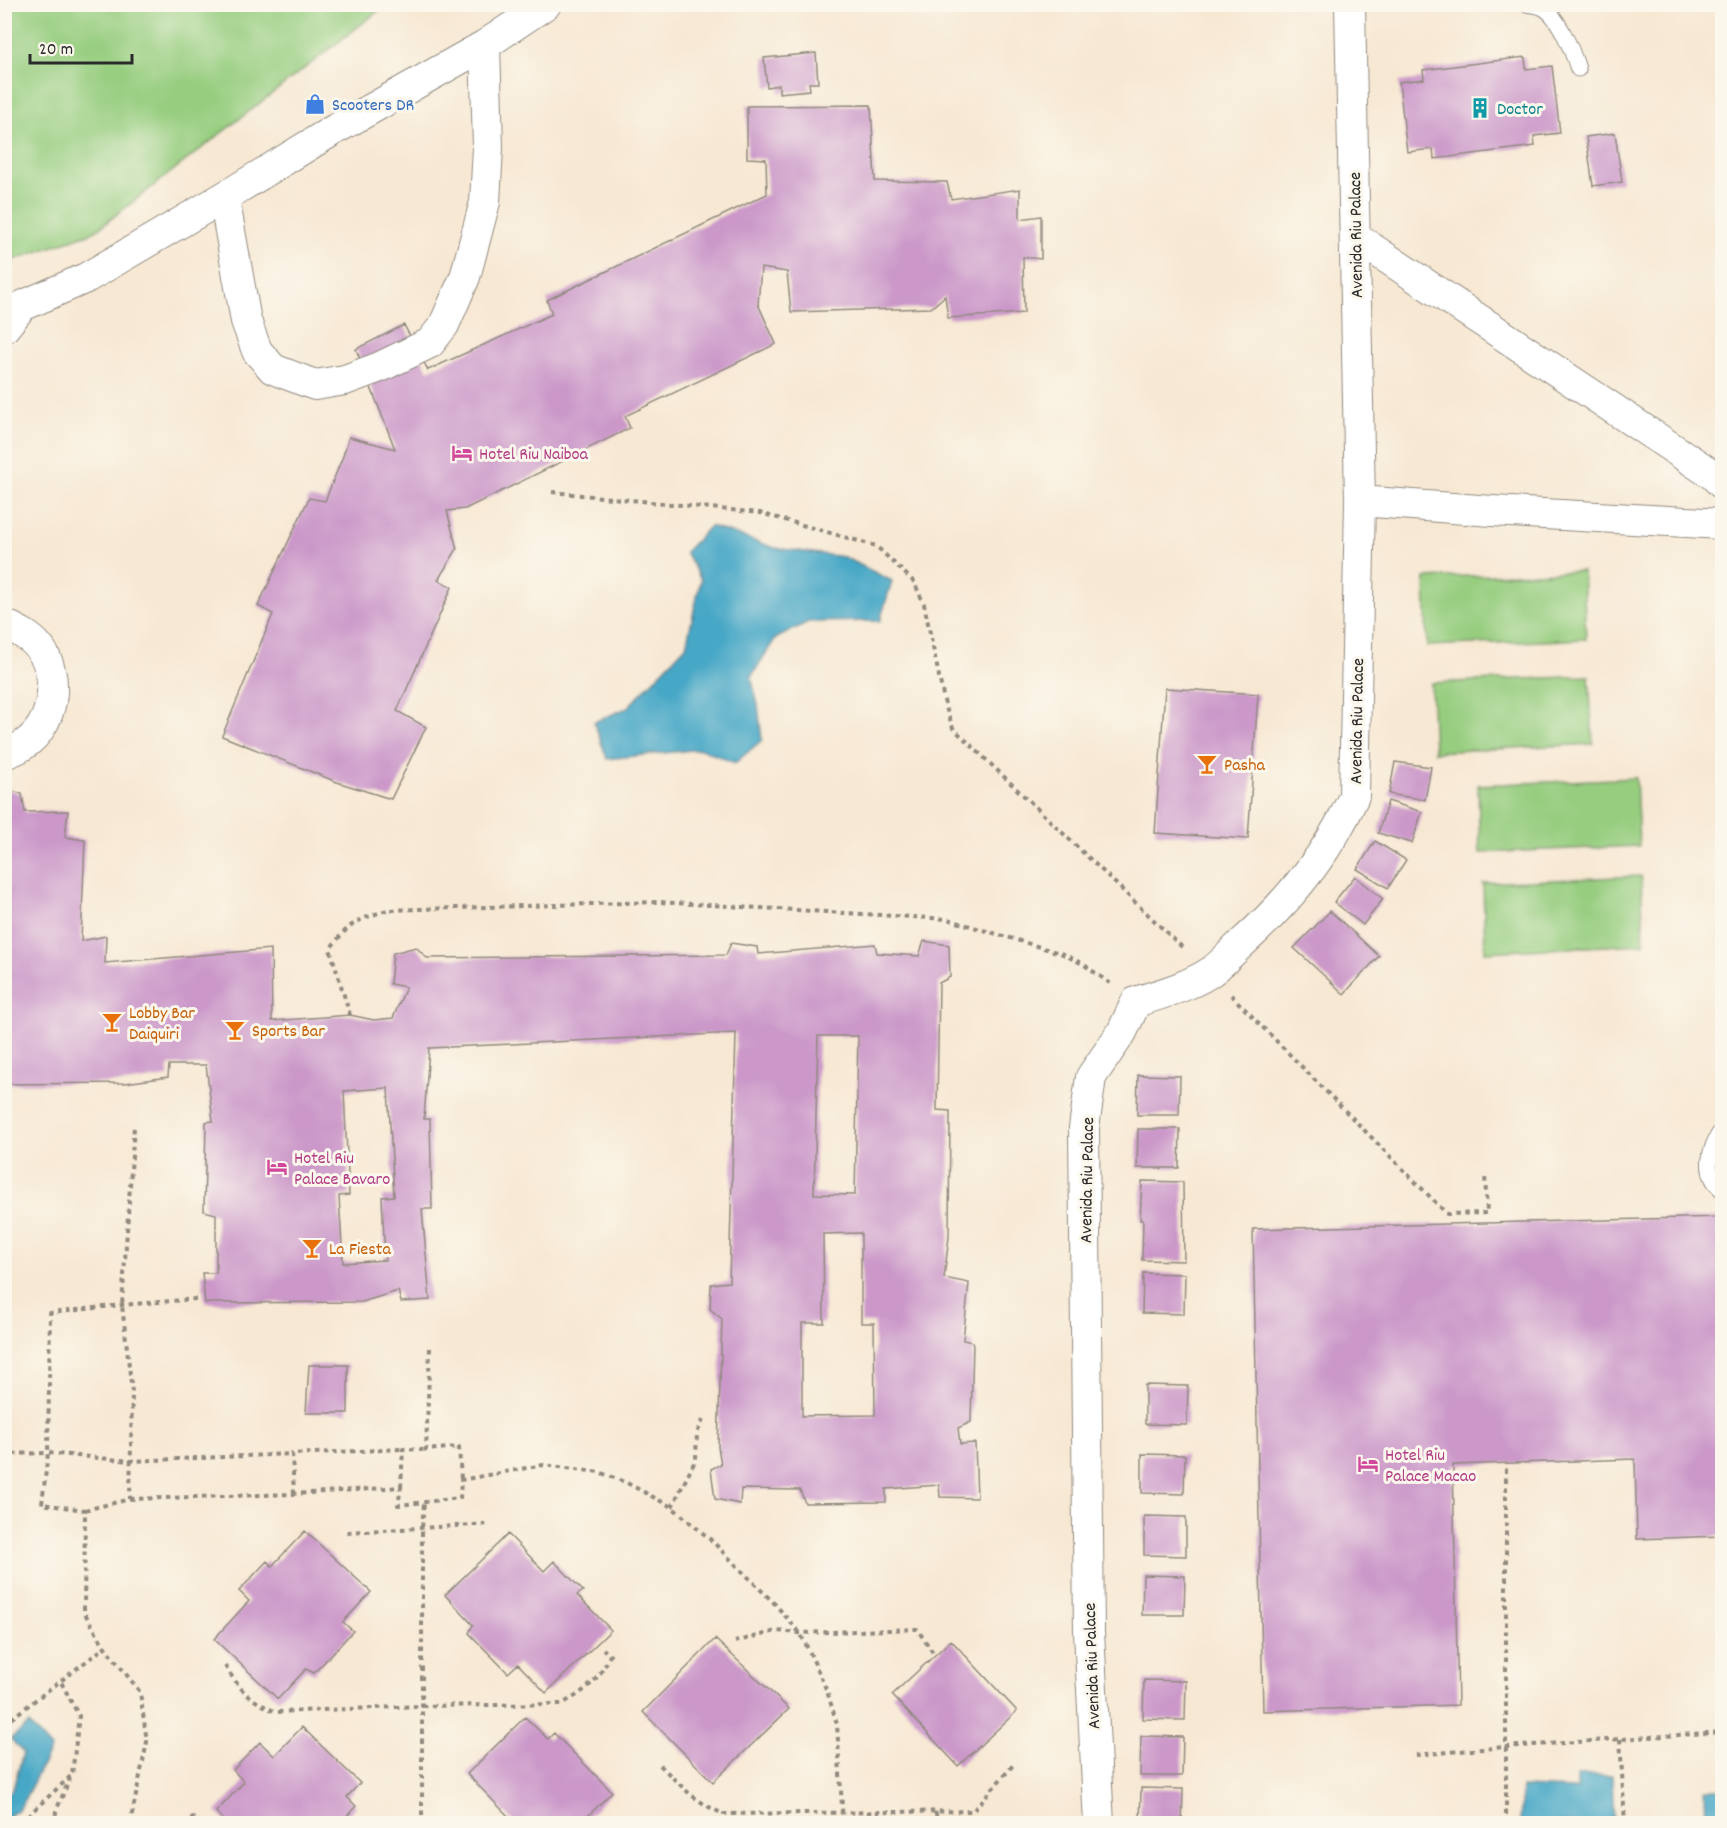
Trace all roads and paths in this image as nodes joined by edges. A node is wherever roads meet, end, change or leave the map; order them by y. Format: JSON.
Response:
{"nodes":[{"id":1,"x":546,"y":4,"type":"edge"},
{"id":2,"x":1350,"y":4,"type":"edge"},
{"id":3,"x":1526,"y":4,"type":"edge"},
{"id":4,"x":485,"y":45,"type":"junction"},
{"id":5,"x":1578,"y":69,"type":"dead end"},
{"id":6,"x":224,"y":197,"type":"junction"},
{"id":7,"x":1355,"y":237,"type":"junction"},
{"id":8,"x":10,"y":315,"type":"edge"},
{"id":9,"x":1722,"y":484,"type":"edge"},
{"id":10,"x":552,"y":492,"type":"dead end"},
{"id":11,"x":1360,"y":501,"type":"junction"},
{"id":12,"x":1722,"y":524,"type":"edge"},
{"id":13,"x":4,"y":624,"type":"edge"},
{"id":14,"x":4,"y":754,"type":"edge"},
{"id":15,"x":1210,"y":973,"type":"junction"},
{"id":16,"x":1136,"y":1002,"type":"junction"},
{"id":17,"x":350,"y":1016,"type":"dead end"},
{"id":18,"x":134,"y":1126,"type":"dead end"},
{"id":19,"x":1722,"y":1129,"type":"edge"},
{"id":20,"x":1485,"y":1175,"type":"dead end"},
{"id":21,"x":1722,"y":1190,"type":"edge"},
{"id":22,"x":196,"y":1299,"type":"dead end"},
{"id":23,"x":122,"y":1305,"type":"junction"},
{"id":24,"x":430,"y":1348,"type":"dead end"},
{"id":25,"x":703,"y":1420,"type":"dead end"},
{"id":26,"x":403,"y":1449,"type":"junction"},
{"id":27,"x":426,"y":1450,"type":"junction"},
{"id":28,"x":48,"y":1453,"type":"junction"},
{"id":29,"x":4,"y":1454,"type":"edge"},
{"id":30,"x":292,"y":1454,"type":"junction"},
{"id":31,"x":130,"y":1461,"type":"junction"},
{"id":32,"x":1506,"y":1463,"type":"dead end"},
{"id":33,"x":461,"y":1480,"type":"junction"},
{"id":34,"x":401,"y":1487,"type":"junction"},
{"id":35,"x":294,"y":1494,"type":"junction"},
{"id":36,"x":130,"y":1499,"type":"junction"},
{"id":37,"x":424,"y":1503,"type":"junction"},
{"id":38,"x":672,"y":1507,"type":"junction"},
{"id":39,"x":85,"y":1510,"type":"junction"},
{"id":40,"x":489,"y":1524,"type":"dead end"},
{"id":41,"x":422,"y":1528,"type":"junction"},
{"id":42,"x":347,"y":1532,"type":"dead end"},
{"id":43,"x":800,"y":1633,"type":"junction"},
{"id":44,"x":735,"y":1642,"type":"dead end"},
{"id":45,"x":105,"y":1647,"type":"junction"},
{"id":46,"x":603,"y":1649,"type":"dead end"},
{"id":47,"x":934,"y":1654,"type":"dead end"},
{"id":48,"x":225,"y":1666,"type":"dead end"},
{"id":49,"x":61,"y":1682,"type":"junction"},
{"id":50,"x":529,"y":1703,"type":"dead end"},
{"id":51,"x":517,"y":1704,"type":"junction"},
{"id":52,"x":421,"y":1706,"type":"junction"},
{"id":53,"x":4,"y":1724,"type":"edge"},
{"id":54,"x":1722,"y":1732,"type":"edge"},
{"id":55,"x":1620,"y":1739,"type":"junction"},
{"id":56,"x":1505,"y":1747,"type":"junction"},
{"id":57,"x":1416,"y":1755,"type":"dead end"},
{"id":58,"x":1014,"y":1764,"type":"dead end"},
{"id":59,"x":660,"y":1765,"type":"dead end"},
{"id":60,"x":72,"y":1775,"type":"junction"},
{"id":61,"x":935,"y":1812,"type":"junction"},
{"id":62,"x":843,"y":1813,"type":"junction"},
{"id":63,"x":724,"y":1814,"type":"junction"},
{"id":64,"x":191,"y":1816,"type":"dead end"},
{"id":65,"x":23,"y":1824,"type":"edge"},
{"id":66,"x":55,"y":1824,"type":"edge"},
{"id":67,"x":130,"y":1824,"type":"edge"},
{"id":68,"x":198,"y":1824,"type":"edge"},
{"id":69,"x":422,"y":1824,"type":"edge"},
{"id":70,"x":726,"y":1824,"type":"edge"},
{"id":71,"x":843,"y":1824,"type":"edge"},
{"id":72,"x":940,"y":1824,"type":"edge"},
{"id":73,"x":1099,"y":1824,"type":"edge"},
{"id":74,"x":1506,"y":1824,"type":"edge"},
{"id":75,"x":1625,"y":1824,"type":"edge"}],
"edges":[{"from":1,"to":4,"type":"street"},
{"from":2,"to":7,"type":"street","name":"Avenida Riu Palace"},
{"from":3,"to":5,"type":"lane"},
{"from":4,"to":6,"type":"street"},
{"from":4,"to":6,"type":"street"},
{"from":6,"to":8,"type":"street"},
{"from":7,"to":9,"type":"street"},
{"from":7,"to":11,"type":"street","name":"Avenida Riu Palace"},
{"from":10,"to":15,"type":"path"},
{"from":11,"to":12,"type":"street"},
{"from":11,"to":15,"type":"street","name":"Avenida Riu Palace"},
{"from":13,"to":14,"type":"street"},
{"from":15,"to":16,"type":"street","name":"Avenida Riu Palace"},
{"from":15,"to":20,"type":"path"},
{"from":16,"to":17,"type":"path"},
{"from":16,"to":73,"type":"street","name":"Avenida Riu Palace"},
{"from":18,"to":23,"type":"path"},
{"from":19,"to":21,"type":"lane"},
{"from":22,"to":23,"type":"path"},
{"from":23,"to":28,"type":"path"},
{"from":23,"to":31,"type":"path"},
{"from":24,"to":27,"type":"path"},
{"from":25,"to":38,"type":"path"},
{"from":26,"to":27,"type":"path"},
{"from":26,"to":30,"type":"path"},
{"from":26,"to":34,"type":"path"},
{"from":27,"to":33,"type":"path"},
{"from":28,"to":29,"type":"path"},
{"from":28,"to":31,"type":"path"},
{"from":28,"to":39,"type":"path"},
{"from":30,"to":31,"type":"path"},
{"from":30,"to":35,"type":"path"},
{"from":31,"to":36,"type":"path"},
{"from":32,"to":56,"type":"path"},
{"from":33,"to":37,"type":"path"},
{"from":33,"to":38,"type":"path"},
{"from":34,"to":35,"type":"path"},
{"from":34,"to":37,"type":"path"},
{"from":35,"to":36,"type":"path"},
{"from":36,"to":39,"type":"path"},
{"from":37,"to":41,"type":"path"},
{"from":38,"to":43,"type":"path"},
{"from":39,"to":45,"type":"path"},
{"from":40,"to":41,"type":"path"},
{"from":41,"to":42,"type":"path"},
{"from":41,"to":52,"type":"path"},
{"from":43,"to":44,"type":"path"},
{"from":43,"to":47,"type":"path"},
{"from":43,"to":62,"type":"path"},
{"from":45,"to":49,"type":"path"},
{"from":45,"to":67,"type":"path"},
{"from":46,"to":51,"type":"path"},
{"from":48,"to":52,"type":"path"},
{"from":49,"to":53,"type":"path"},
{"from":49,"to":60,"type":"path"},
{"from":50,"to":51,"type":"path"},
{"from":51,"to":52,"type":"path"},
{"from":52,"to":69,"type":"path"},
{"from":54,"to":55,"type":"path"},
{"from":55,"to":56,"type":"path"},
{"from":55,"to":75,"type":"path"},
{"from":56,"to":57,"type":"path"},
{"from":56,"to":74,"type":"path"},
{"from":58,"to":61,"type":"path"},
{"from":59,"to":63,"type":"path"},
{"from":60,"to":65,"type":"path"},
{"from":60,"to":66,"type":"path"},
{"from":61,"to":62,"type":"path"},
{"from":61,"to":72,"type":"path"},
{"from":62,"to":63,"type":"path"},
{"from":62,"to":71,"type":"path"},
{"from":63,"to":70,"type":"path"},
{"from":64,"to":68,"type":"path"}]}
